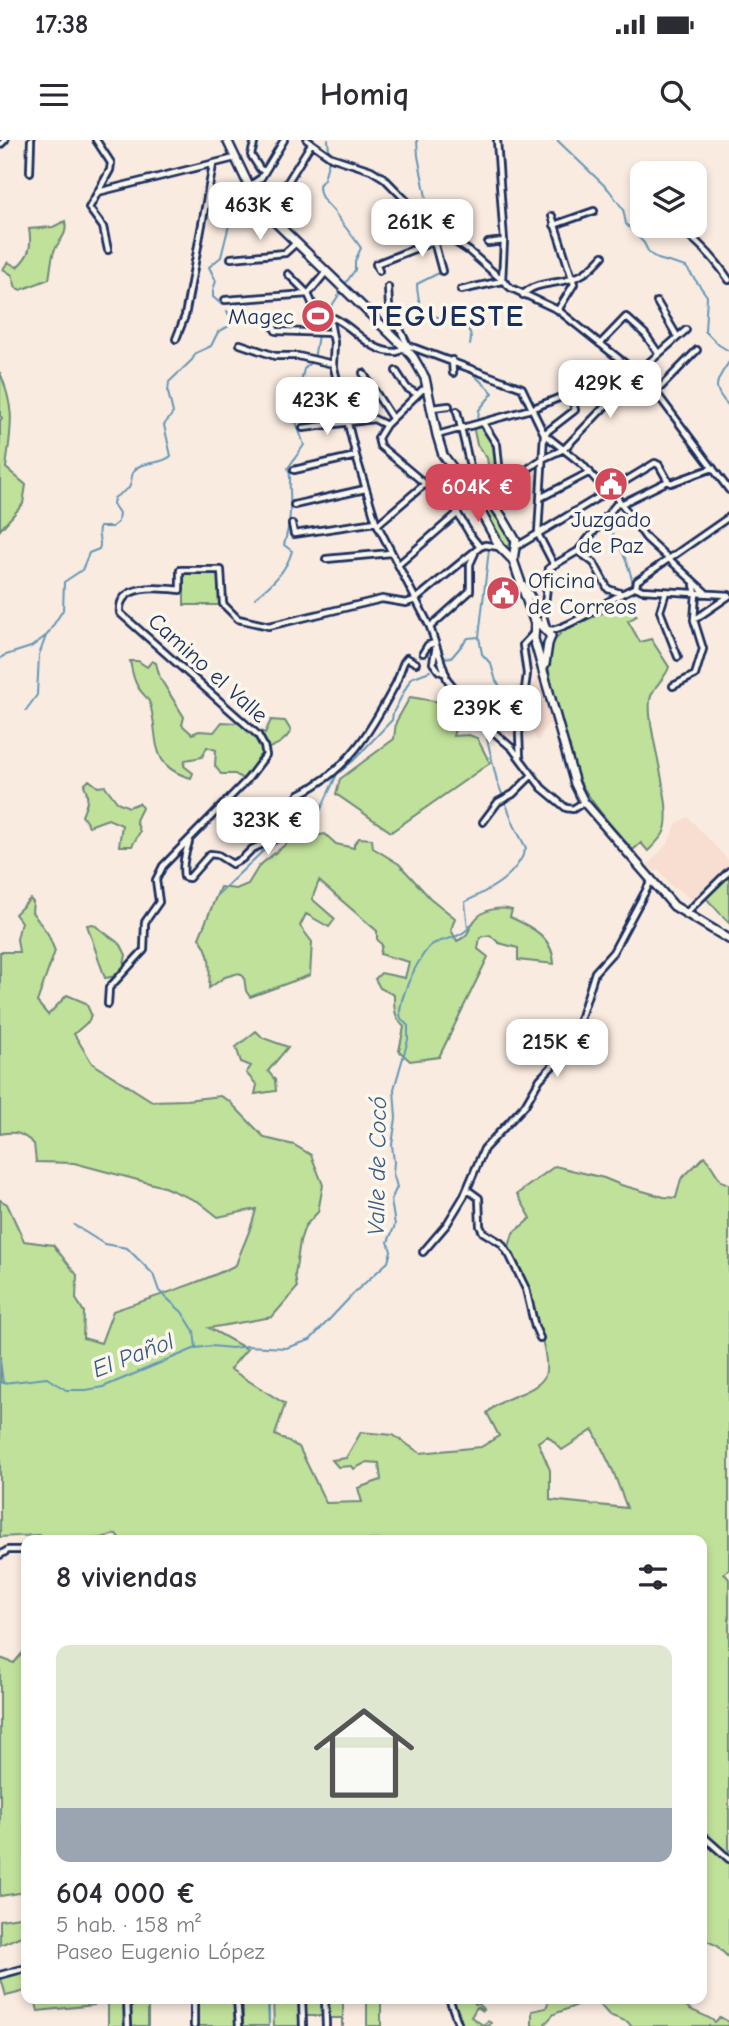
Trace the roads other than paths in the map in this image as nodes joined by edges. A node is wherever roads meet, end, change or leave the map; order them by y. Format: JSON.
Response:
{"nodes":[{"id":1,"x":31,"y":140,"type":"edge"},
{"id":2,"x":96,"y":140,"type":"edge"},
{"id":3,"x":227,"y":140,"type":"edge"},
{"id":4,"x":255,"y":140,"type":"edge"},
{"id":5,"x":284,"y":140,"type":"edge"},
{"id":6,"x":497,"y":140,"type":"edge"},
{"id":7,"x":309,"y":142,"type":"edge"},
{"id":8,"x":235,"y":158,"type":"junction"},
{"id":9,"x":213,"y":165,"type":"junction"},
{"id":10,"x":265,"y":170,"type":"junction"},
{"id":11,"x":30,"y":172,"type":"dead end"},
{"id":12,"x":249,"y":186,"type":"junction"},
{"id":13,"x":99,"y":192,"type":"junction"},
{"id":14,"x":594,"y":211,"type":"dead end"},
{"id":15,"x":268,"y":215,"type":"junction"},
{"id":16,"x":552,"y":216,"type":"dead end"},
{"id":17,"x":554,"y":225,"type":"junction"},
{"id":18,"x":433,"y":228,"type":"junction"},
{"id":19,"x":447,"y":236,"type":"junction"},
{"id":20,"x":693,"y":238,"type":"edge"},
{"id":21,"x":434,"y":240,"type":"junction"},
{"id":22,"x":504,"y":241,"type":"junction"},
{"id":23,"x":296,"y":243,"type":"junction"},
{"id":24,"x":488,"y":243,"type":"dead end"},
{"id":25,"x":108,"y":250,"type":"dead end"},
{"id":26,"x":603,"y":256,"type":"dead end"},
{"id":27,"x":231,"y":258,"type":"dead end"},
{"id":28,"x":379,"y":271,"type":"dead end"},
{"id":29,"x":442,"y":271,"type":"dead end"},
{"id":30,"x":326,"y":272,"type":"junction"},
{"id":31,"x":288,"y":274,"type":"dead end"},
{"id":32,"x":570,"y":279,"type":"junction"},
{"id":33,"x":729,"y":280,"type":"edge"},
{"id":34,"x":502,"y":281,"type":"junction"},
{"id":35,"x":388,"y":287,"type":"dead end"},
{"id":36,"x":461,"y":290,"type":"dead end"},
{"id":37,"x":309,"y":294,"type":"junction"},
{"id":38,"x":523,"y":295,"type":"junction"},
{"id":39,"x":225,"y":300,"type":"dead end"},
{"id":40,"x":657,"y":302,"type":"dead end"},
{"id":41,"x":558,"y":310,"type":"junction"},
{"id":42,"x":330,"y":322,"type":"junction"},
{"id":43,"x":273,"y":326,"type":"dead end"},
{"id":44,"x":686,"y":330,"type":"dead end"},
{"id":45,"x":332,"y":333,"type":"junction"},
{"id":46,"x":677,"y":336,"type":"junction"},
{"id":47,"x":176,"y":339,"type":"dead end"},
{"id":48,"x":240,"y":344,"type":"dead end"},
{"id":49,"x":600,"y":344,"type":"junction"},
{"id":50,"x":403,"y":345,"type":"junction"},
{"id":51,"x":697,"y":351,"type":"dead end"},
{"id":52,"x":659,"y":354,"type":"junction"},
{"id":53,"x":452,"y":360,"type":"junction"},
{"id":54,"x":333,"y":363,"type":"junction"},
{"id":55,"x":396,"y":371,"type":"dead end"},
{"id":56,"x":363,"y":373,"type":"dead end"},
{"id":57,"x":453,"y":373,"type":"dead end"},
{"id":58,"x":638,"y":374,"type":"junction"},
{"id":59,"x":428,"y":389,"type":"junction"},
{"id":60,"x":581,"y":389,"type":"dead end"},
{"id":61,"x":656,"y":392,"type":"junction"},
{"id":62,"x":570,"y":393,"type":"junction"},
{"id":63,"x":417,"y":394,"type":"junction"},
{"id":64,"x":449,"y":406,"type":"dead end"},
{"id":65,"x":432,"y":408,"type":"junction"},
{"id":66,"x":531,"y":409,"type":"junction"},
{"id":67,"x":457,"y":411,"type":"dead end"},
{"id":68,"x":393,"y":418,"type":"junction"},
{"id":69,"x":347,"y":421,"type":"junction"},
{"id":70,"x":482,"y":423,"type":"junction"},
{"id":71,"x":386,"y":425,"type":"junction"},
{"id":72,"x":303,"y":428,"type":"dead end"},
{"id":73,"x":461,"y":429,"type":"junction"},
{"id":74,"x":544,"y":433,"type":"junction"},
{"id":75,"x":437,"y":435,"type":"junction"},
{"id":76,"x":564,"y":449,"type":"junction"},
{"id":77,"x":356,"y":456,"type":"junction"},
{"id":78,"x":542,"y":459,"type":"junction"},
{"id":79,"x":499,"y":464,"type":"dead end"},
{"id":80,"x":713,"y":468,"type":"junction"},
{"id":81,"x":294,"y":470,"type":"dead end"},
{"id":82,"x":590,"y":472,"type":"junction"},
{"id":83,"x":668,"y":481,"type":"junction"},
{"id":84,"x":426,"y":483,"type":"junction"},
{"id":85,"x":467,"y":487,"type":"junction"},
{"id":86,"x":365,"y":489,"type":"junction"},
{"id":87,"x":729,"y":490,"type":"edge"},
{"id":88,"x":610,"y":492,"type":"junction"},
{"id":89,"x":541,"y":497,"type":"junction"},
{"id":90,"x":486,"y":498,"type":"junction"},
{"id":91,"x":620,"y":502,"type":"junction"},
{"id":92,"x":294,"y":505,"type":"dead end"},
{"id":93,"x":477,"y":506,"type":"junction"},
{"id":94,"x":458,"y":513,"type":"junction"},
{"id":95,"x":729,"y":517,"type":"edge"},
{"id":96,"x":377,"y":523,"type":"junction"},
{"id":97,"x":292,"y":524,"type":"dead end"},
{"id":98,"x":491,"y":531,"type":"junction"},
{"id":99,"x":538,"y":534,"type":"junction"},
{"id":100,"x":482,"y":547,"type":"junction"},
{"id":101,"x":516,"y":547,"type":"junction"},
{"id":102,"x":502,"y":549,"type":"junction"},
{"id":103,"x":578,"y":551,"type":"junction"},
{"id":104,"x":391,"y":553,"type":"junction"},
{"id":105,"x":326,"y":559,"type":"dead end"},
{"id":106,"x":513,"y":559,"type":"junction"},
{"id":107,"x":668,"y":559,"type":"junction"},
{"id":108,"x":553,"y":563,"type":"junction"},
{"id":109,"x":398,"y":565,"type":"junction"},
{"id":110,"x":518,"y":576,"type":"junction"},
{"id":111,"x":694,"y":584,"type":"junction"},
{"id":112,"x":636,"y":587,"type":"junction"},
{"id":113,"x":666,"y":592,"type":"junction"},
{"id":114,"x":705,"y":592,"type":"junction"},
{"id":115,"x":622,"y":593,"type":"junction"},
{"id":116,"x":696,"y":593,"type":"junction"},
{"id":117,"x":729,"y":596,"type":"edge"},
{"id":118,"x":415,"y":600,"type":"junction"},
{"id":119,"x":531,"y":615,"type":"junction"},
{"id":120,"x":543,"y":615,"type":"junction"},
{"id":121,"x":694,"y":620,"type":"junction"},
{"id":122,"x":430,"y":627,"type":"junction"},
{"id":123,"x":559,"y":628,"type":"junction"},
{"id":124,"x":546,"y":629,"type":"junction"},
{"id":125,"x":535,"y":632,"type":"junction"},
{"id":126,"x":549,"y":642,"type":"junction"},
{"id":127,"x":536,"y":643,"type":"junction"},
{"id":128,"x":436,"y":644,"type":"junction"},
{"id":129,"x":424,"y":653,"type":"dead end"},
{"id":130,"x":678,"y":657,"type":"dead end"},
{"id":131,"x":416,"y":663,"type":"dead end"},
{"id":132,"x":546,"y":677,"type":"junction"},
{"id":133,"x":673,"y":686,"type":"dead end"},
{"id":134,"x":520,"y":757,"type":"junction"},
{"id":135,"x":532,"y":775,"type":"junction"},
{"id":136,"x":584,"y":802,"type":"junction"},
{"id":137,"x":483,"y":822,"type":"dead end"},
{"id":138,"x":189,"y":841,"type":"junction"},
{"id":139,"x":729,"y":871,"type":"edge"},
{"id":140,"x":651,"y":881,"type":"junction"},
{"id":141,"x":685,"y":914,"type":"junction"},
{"id":142,"x":729,"y":939,"type":"edge"},
{"id":143,"x":108,"y":1004,"type":"dead end"},
{"id":144,"x":468,"y":1190,"type":"junction"},
{"id":145,"x":423,"y":1252,"type":"dead end"},
{"id":146,"x":540,"y":1338,"type":"dead end"},
{"id":147,"x":20,"y":1550,"type":"dead end"},
{"id":148,"x":0,"y":1555,"type":"edge"},
{"id":149,"x":707,"y":1840,"type":"edge"},
{"id":150,"x":729,"y":1860,"type":"edge"},
{"id":151,"x":21,"y":1969,"type":"edge"},
{"id":152,"x":0,"y":1975,"type":"edge"},
{"id":153,"x":127,"y":2004,"type":"edge"},
{"id":154,"x":194,"y":2004,"type":"edge"},
{"id":155,"x":237,"y":2004,"type":"edge"},
{"id":156,"x":302,"y":2004,"type":"edge"},
{"id":157,"x":325,"y":2004,"type":"edge"},
{"id":158,"x":451,"y":2004,"type":"edge"},
{"id":159,"x":128,"y":2026,"type":"edge"},
{"id":160,"x":194,"y":2026,"type":"edge"},
{"id":161,"x":239,"y":2026,"type":"edge"},
{"id":162,"x":303,"y":2026,"type":"edge"},
{"id":163,"x":326,"y":2026,"type":"edge"},
{"id":164,"x":459,"y":2026,"type":"edge"}],
"edges":[{"from":1,"to":11,"type":"street"},
{"from":2,"to":13,"type":"street"},
{"from":3,"to":8,"type":"main road"},
{"from":4,"to":10,"type":"street"},
{"from":5,"to":10,"type":"street"},
{"from":6,"to":22,"type":"street"},
{"from":7,"to":15,"type":"street"},
{"from":7,"to":18,"type":"street"},
{"from":8,"to":9,"type":"street"},
{"from":8,"to":12,"type":"main road"},
{"from":9,"to":13,"type":"street"},
{"from":9,"to":47,"type":"street"},
{"from":10,"to":12,"type":"street"},
{"from":12,"to":15,"type":"main road"},
{"from":13,"to":25,"type":"street"},
{"from":14,"to":17,"type":"street"},
{"from":15,"to":23,"type":"main road"},
{"from":16,"to":17,"type":"street"},
{"from":17,"to":32,"type":"street"},
{"from":18,"to":19,"type":"street"},
{"from":18,"to":21,"type":"street"},
{"from":19,"to":21,"type":"street"},
{"from":19,"to":34,"type":"street"},
{"from":20,"to":33,"type":"street"},
{"from":21,"to":28,"type":"street"},
{"from":21,"to":29,"type":"street"},
{"from":22,"to":24,"type":"street"},
{"from":22,"to":34,"type":"street"},
{"from":23,"to":27,"type":"street"},
{"from":23,"to":30,"type":"main road"},
{"from":26,"to":32,"type":"street"},
{"from":30,"to":37,"type":"street"},
{"from":30,"to":50,"type":"main road"},
{"from":31,"to":37,"type":"street"},
{"from":32,"to":38,"type":"street"},
{"from":32,"to":41,"type":"street"},
{"from":34,"to":36,"type":"street"},
{"from":34,"to":38,"type":"street"},
{"from":35,"to":50,"type":"street"},
{"from":37,"to":39,"type":"street"},
{"from":37,"to":42,"type":"street"},
{"from":38,"to":41,"type":"street"},
{"from":40,"to":46,"type":"street"},
{"from":41,"to":49,"type":"street"},
{"from":42,"to":45,"type":"street"},
{"from":42,"to":50,"type":"street"},
{"from":43,"to":45,"type":"street"},
{"from":44,"to":46,"type":"street"},
{"from":45,"to":54,"type":"street"},
{"from":46,"to":52,"type":"street"},
{"from":48,"to":54,"type":"street"},
{"from":49,"to":52,"type":"street"},
{"from":49,"to":58,"type":"street"},
{"from":50,"to":53,"type":"street"},
{"from":50,"to":59,"type":"main road"},
{"from":51,"to":61,"type":"street"},
{"from":52,"to":58,"type":"street"},
{"from":53,"to":57,"type":"street"},
{"from":53,"to":66,"type":"street"},
{"from":54,"to":69,"type":"street"},
{"from":55,"to":63,"type":"street"},
{"from":56,"to":68,"type":"street"},
{"from":58,"to":61,"type":"street"},
{"from":58,"to":76,"type":"street"},
{"from":59,"to":63,"type":"street"},
{"from":59,"to":65,"type":"main road"},
{"from":60,"to":62,"type":"street"},
{"from":61,"to":80,"type":"street"},
{"from":62,"to":66,"type":"street"},
{"from":62,"to":74,"type":"street"},
{"from":63,"to":68,"type":"street"},
{"from":64,"to":65,"type":"street"},
{"from":65,"to":75,"type":"main road"},
{"from":66,"to":70,"type":"street"},
{"from":66,"to":74,"type":"street"},
{"from":67,"to":73,"type":"street"},
{"from":68,"to":71,"type":"street"},
{"from":69,"to":71,"type":"street"},
{"from":69,"to":72,"type":"street"},
{"from":69,"to":77,"type":"street"},
{"from":70,"to":73,"type":"street"},
{"from":70,"to":79,"type":"street"},
{"from":71,"to":84,"type":"street"},
{"from":73,"to":75,"type":"street"},
{"from":73,"to":90,"type":"street"},
{"from":74,"to":76,"type":"street"},
{"from":74,"to":78,"type":"street"},
{"from":75,"to":85,"type":"main road"},
{"from":76,"to":78,"type":"street"},
{"from":76,"to":82,"type":"street"},
{"from":77,"to":81,"type":"street"},
{"from":77,"to":86,"type":"street"},
{"from":78,"to":89,"type":"street"},
{"from":78,"to":90,"type":"street"},
{"from":80,"to":83,"type":"street"},
{"from":80,"to":87,"type":"street"},
{"from":82,"to":88,"type":"street"},
{"from":82,"to":89,"type":"street"},
{"from":83,"to":88,"type":"street"},
{"from":83,"to":91,"type":"street"},
{"from":84,"to":94,"type":"street"},
{"from":84,"to":96,"type":"street"},
{"from":85,"to":90,"type":"main road"},
{"from":85,"to":93,"type":"main road"},
{"from":86,"to":92,"type":"street"},
{"from":86,"to":96,"type":"street"},
{"from":88,"to":91,"type":"street"},
{"from":88,"to":99,"type":"street"},
{"from":89,"to":99,"type":"street"},
{"from":90,"to":93,"type":"main road"},
{"from":90,"to":101,"type":"main road"},
{"from":91,"to":103,"type":"street"},
{"from":91,"to":107,"type":"street"},
{"from":93,"to":98,"type":"main road"},
{"from":94,"to":100,"type":"street"},
{"from":94,"to":109,"type":"street"},
{"from":95,"to":107,"type":"street"},
{"from":96,"to":97,"type":"street"},
{"from":96,"to":104,"type":"street"},
{"from":98,"to":100,"type":"street"},
{"from":98,"to":102,"type":"main road"},
{"from":99,"to":101,"type":"street"},
{"from":99,"to":108,"type":"street"},
{"from":100,"to":102,"type":"street"},
{"from":100,"to":118,"type":"street"},
{"from":100,"to":122,"type":"street"},
{"from":101,"to":102,"type":"main road"},
{"from":101,"to":106,"type":"main road"},
{"from":102,"to":106,"type":"main road"},
{"from":103,"to":108,"type":"street"},
{"from":103,"to":115,"type":"street"},
{"from":104,"to":105,"type":"street"},
{"from":104,"to":109,"type":"street"},
{"from":106,"to":110,"type":"main road"},
{"from":107,"to":111,"type":"street"},
{"from":107,"to":112,"type":"street"},
{"from":108,"to":120,"type":"street"},
{"from":109,"to":118,"type":"street"},
{"from":110,"to":119,"type":"main road"},
{"from":110,"to":120,"type":"street"},
{"from":111,"to":114,"type":"street"},
{"from":111,"to":116,"type":"street"},
{"from":112,"to":113,"type":"street"},
{"from":112,"to":115,"type":"street"},
{"from":113,"to":116,"type":"street"},
{"from":113,"to":130,"type":"street"},
{"from":114,"to":116,"type":"street"},
{"from":114,"to":117,"type":"street"},
{"from":115,"to":123,"type":"street"},
{"from":116,"to":121,"type":"street"},
{"from":117,"to":121,"type":"street"},
{"from":118,"to":122,"type":"street"},
{"from":118,"to":138,"type":"street","name":"Camino el Valle"},
{"from":119,"to":124,"type":"main road"},
{"from":119,"to":125,"type":"main road"},
{"from":120,"to":124,"type":"street"},
{"from":121,"to":133,"type":"street"},
{"from":122,"to":128,"type":"street"},
{"from":123,"to":124,"type":"street"},
{"from":123,"to":126,"type":"street"},
{"from":124,"to":125,"type":"main road"},
{"from":124,"to":126,"type":"main road"},
{"from":125,"to":127,"type":"main road"},
{"from":125,"to":134,"type":"street"},
{"from":126,"to":127,"type":"main road"},
{"from":126,"to":132,"type":"main road"},
{"from":127,"to":132,"type":"main road"},
{"from":128,"to":129,"type":"street"},
{"from":128,"to":134,"type":"street"},
{"from":131,"to":138,"type":"street"},
{"from":132,"to":136,"type":"main road"},
{"from":134,"to":135,"type":"street"},
{"from":135,"to":136,"type":"street"},
{"from":135,"to":137,"type":"street"},
{"from":136,"to":140,"type":"main road"},
{"from":138,"to":143,"type":"street"},
{"from":139,"to":141,"type":"street"},
{"from":140,"to":141,"type":"main road"},
{"from":140,"to":144,"type":"street"},
{"from":141,"to":142,"type":"main road"},
{"from":144,"to":145,"type":"street"},
{"from":144,"to":146,"type":"street"},
{"from":147,"to":148,"type":"street"},
{"from":149,"to":150,"type":"street"},
{"from":151,"to":152,"type":"street"},
{"from":153,"to":159,"type":"street"},
{"from":154,"to":160,"type":"street"},
{"from":155,"to":161,"type":"street"},
{"from":156,"to":162,"type":"street"},
{"from":157,"to":163,"type":"street"},
{"from":158,"to":164,"type":"street"}]}
